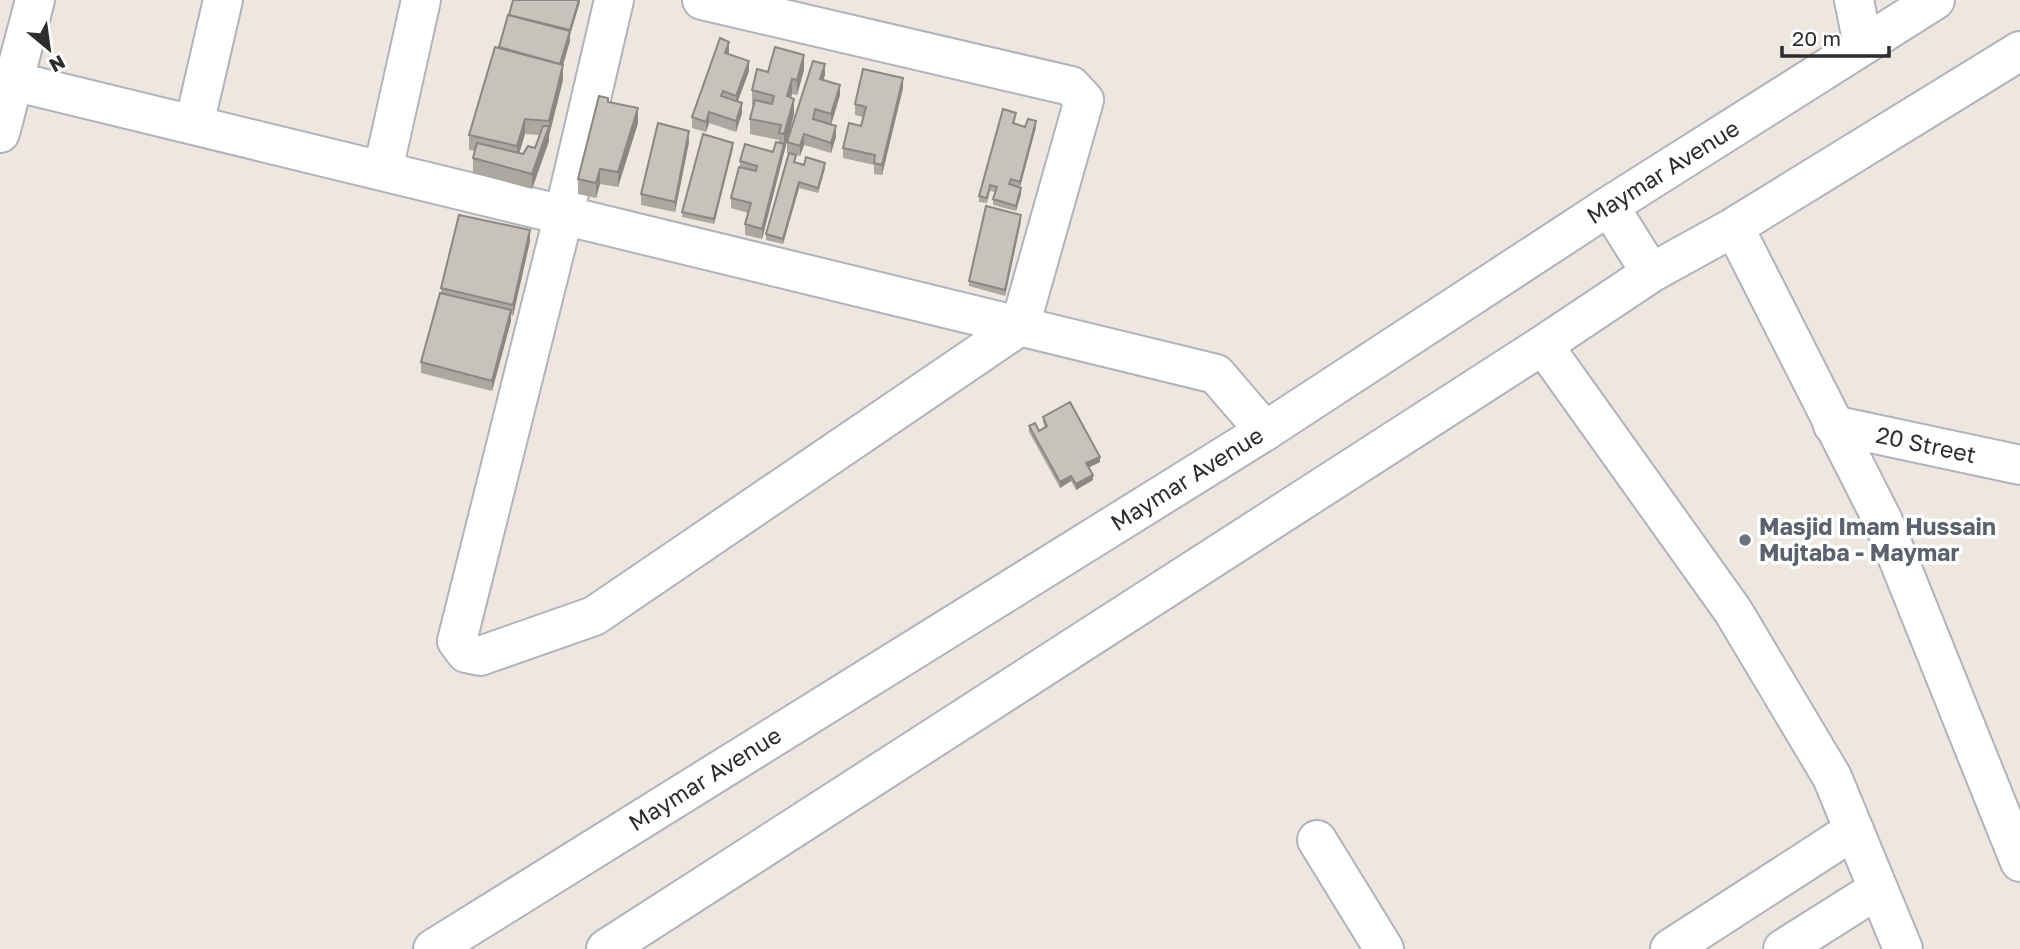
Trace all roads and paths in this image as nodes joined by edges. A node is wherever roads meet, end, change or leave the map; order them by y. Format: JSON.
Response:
{"nodes":[{"id":1,"x":35,"y":0,"type":"edge"},
{"id":2,"x":223,"y":0,"type":"edge"},
{"id":3,"x":421,"y":0,"type":"edge"},
{"id":4,"x":614,"y":0,"type":"edge"},
{"id":5,"x":702,"y":0,"type":"edge"},
{"id":6,"x":1854,"y":0,"type":"edge"},
{"id":7,"x":1935,"y":0,"type":"edge"},
{"id":8,"x":1863,"y":45,"type":"junction"},
{"id":9,"x":2020,"y":51,"type":"edge"},
{"id":10,"x":7,"y":80,"type":"edge"},
{"id":11,"x":194,"y":125,"type":"junction"},
{"id":12,"x":0,"y":133,"type":"edge"},
{"id":13,"x":383,"y":170,"type":"junction"},
{"id":14,"x":1609,"y":206,"type":"junction"},
{"id":15,"x":564,"y":214,"type":"junction"},
{"id":16,"x":1734,"y":227,"type":"junction"},
{"id":17,"x":1651,"y":273,"type":"junction"},
{"id":18,"x":1020,"y":326,"type":"junction"},
{"id":19,"x":1543,"y":345,"type":"junction"},
{"id":20,"x":1833,"y":425,"type":"junction"},
{"id":21,"x":1265,"y":431,"type":"junction"},
{"id":22,"x":2020,"y":465,"type":"edge"},
{"id":23,"x":1854,"y":830,"type":"junction"},
{"id":24,"x":1317,"y":840,"type":"dead end"},
{"id":25,"x":2020,"y":862,"type":"edge"},
{"id":26,"x":1878,"y":889,"type":"junction"},
{"id":27,"x":433,"y":949,"type":"edge"},
{"id":28,"x":607,"y":949,"type":"edge"},
{"id":29,"x":1384,"y":949,"type":"edge"},
{"id":30,"x":1670,"y":949,"type":"edge"},
{"id":31,"x":1783,"y":949,"type":"edge"},
{"id":32,"x":1903,"y":949,"type":"edge"}],
"edges":[{"from":1,"to":10,"type":"street"},
{"from":2,"to":11,"type":"street"},
{"from":3,"to":13,"type":"street"},
{"from":4,"to":15,"type":"street"},
{"from":5,"to":18,"type":"street"},
{"from":6,"to":8,"type":"street"},
{"from":7,"to":8,"type":"street","name":"Maymar Avenue"},
{"from":8,"to":14,"type":"street","name":"Maymar Avenue"},
{"from":9,"to":16,"type":"street"},
{"from":10,"to":11,"type":"street"},
{"from":10,"to":12,"type":"street"},
{"from":11,"to":13,"type":"street"},
{"from":13,"to":15,"type":"street"},
{"from":14,"to":17,"type":"street"},
{"from":14,"to":21,"type":"street","name":"Maymar Avenue"},
{"from":15,"to":18,"type":"street"},
{"from":15,"to":18,"type":"street"},
{"from":16,"to":17,"type":"street"},
{"from":16,"to":20,"type":"street"},
{"from":17,"to":19,"type":"street"},
{"from":18,"to":21,"type":"street"},
{"from":19,"to":23,"type":"street"},
{"from":19,"to":28,"type":"street"},
{"from":20,"to":22,"type":"street","name":"20 Street"},
{"from":20,"to":25,"type":"street"},
{"from":21,"to":27,"type":"street","name":"Maymar Avenue"},
{"from":23,"to":26,"type":"street"},
{"from":23,"to":30,"type":"street"},
{"from":24,"to":29,"type":"street"},
{"from":26,"to":31,"type":"street"},
{"from":26,"to":32,"type":"street"}]}
